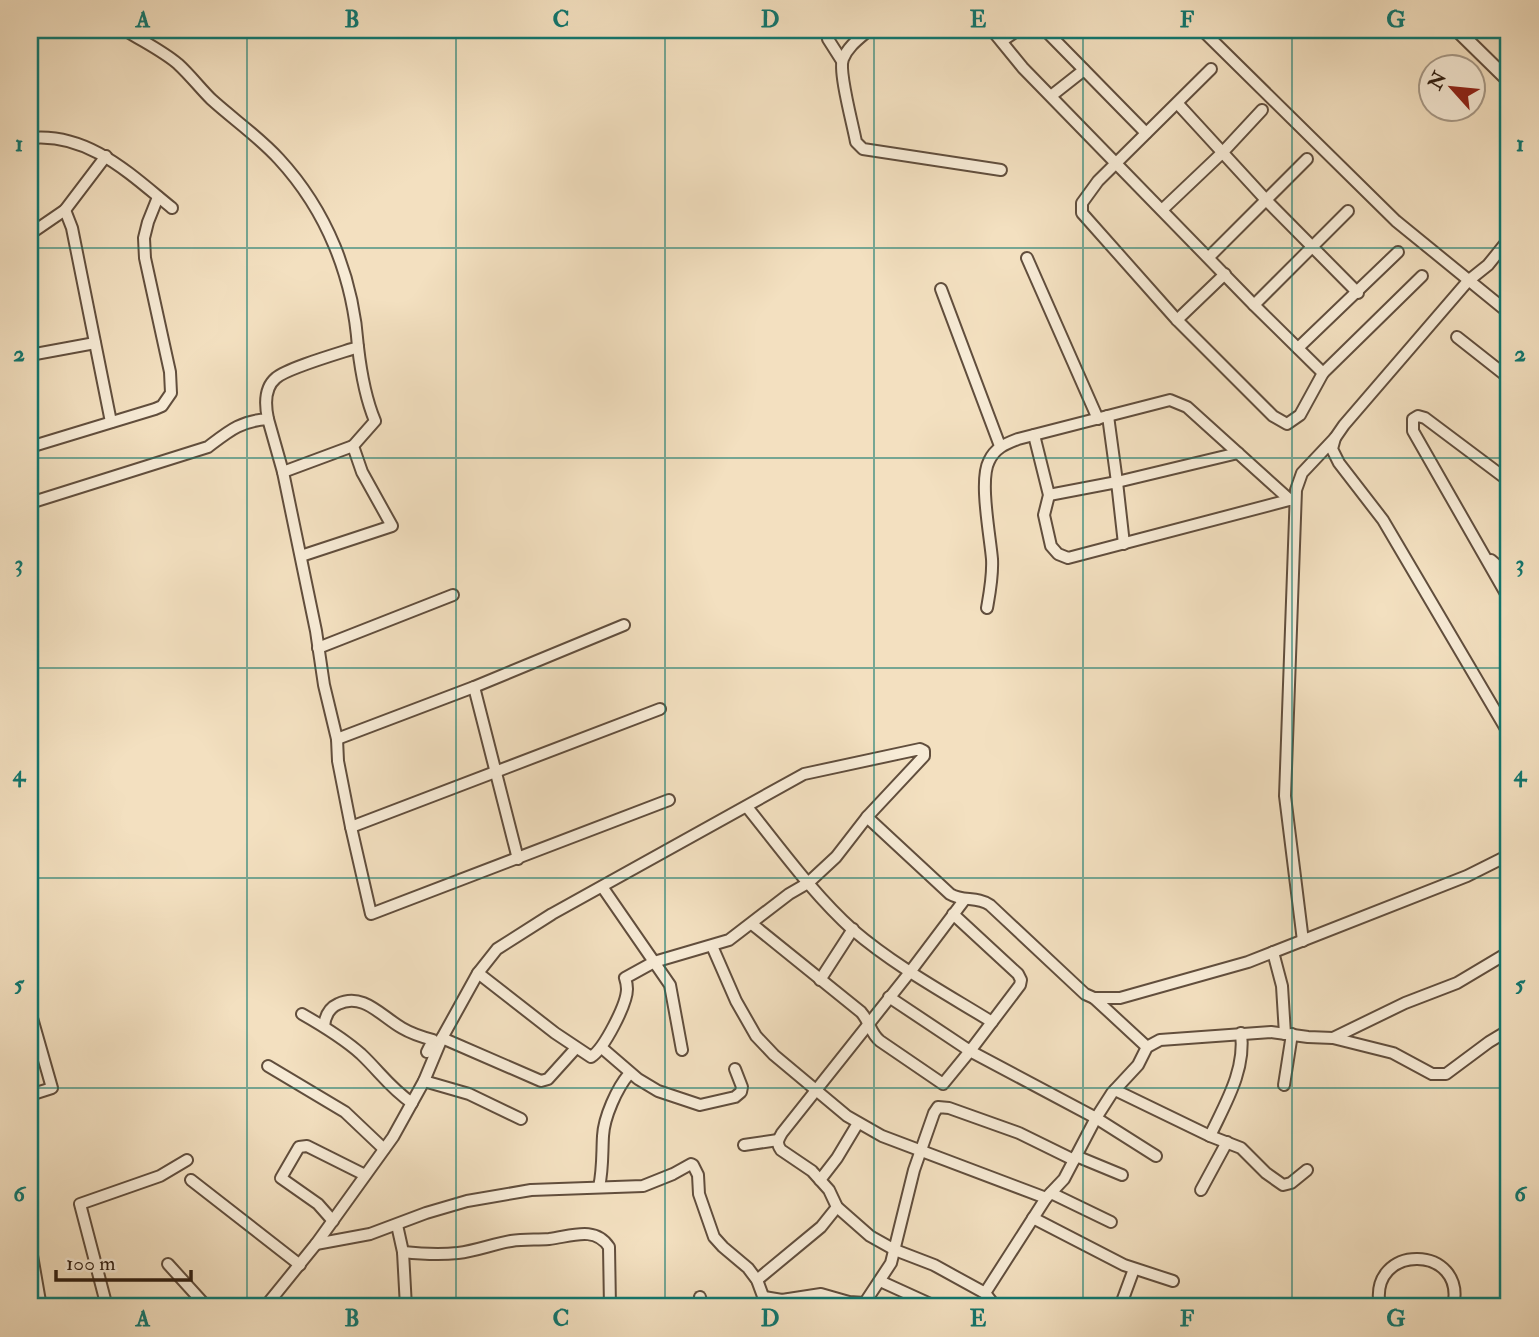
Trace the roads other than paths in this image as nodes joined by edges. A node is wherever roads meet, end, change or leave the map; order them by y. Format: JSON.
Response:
{"nodes":[{"id":1,"x":125,"y":30,"type":"edge"},
{"id":2,"x":826,"y":30,"type":"edge"},
{"id":3,"x":869,"y":30,"type":"edge"},
{"id":4,"x":992,"y":30,"type":"edge"},
{"id":5,"x":1018,"y":30,"type":"edge"},
{"id":6,"x":1045,"y":30,"type":"edge"},
{"id":7,"x":1202,"y":30,"type":"edge"},
{"id":8,"x":1457,"y":30,"type":"edge"},
{"id":9,"x":1002,"y":41,"type":"junction"},
{"id":10,"x":842,"y":61,"type":"junction"},
{"id":11,"x":1211,"y":69,"type":"dead end"},
{"id":12,"x":1084,"y":70,"type":"junction"},
{"id":13,"x":1509,"y":80,"type":"edge"},
{"id":14,"x":1051,"y":96,"type":"junction"},
{"id":15,"x":1178,"y":104,"type":"junction"},
{"id":16,"x":1262,"y":110,"type":"dead end"},
{"id":17,"x":1146,"y":133,"type":"junction"},
{"id":18,"x":30,"y":138,"type":"edge"},
{"id":19,"x":1222,"y":153,"type":"junction"},
{"id":20,"x":106,"y":156,"type":"junction"},
{"id":21,"x":1307,"y":159,"type":"dead end"},
{"id":22,"x":1117,"y":162,"type":"junction"},
{"id":23,"x":1000,"y":170,"type":"dead end"},
{"id":24,"x":159,"y":197,"type":"junction"},
{"id":25,"x":1267,"y":201,"type":"junction"},
{"id":26,"x":172,"y":208,"type":"dead end"},
{"id":27,"x":1163,"y":209,"type":"junction"},
{"id":28,"x":65,"y":210,"type":"junction"},
{"id":29,"x":1348,"y":211,"type":"dead end"},
{"id":30,"x":30,"y":234,"type":"edge"},
{"id":31,"x":1509,"y":239,"type":"edge"},
{"id":32,"x":1312,"y":247,"type":"junction"},
{"id":33,"x":1398,"y":252,"type":"dead end"},
{"id":34,"x":1209,"y":257,"type":"junction"},
{"id":35,"x":1027,"y":258,"type":"dead end"},
{"id":36,"x":1225,"y":274,"type":"junction"},
{"id":37,"x":1422,"y":276,"type":"dead end"},
{"id":38,"x":1468,"y":281,"type":"junction"},
{"id":39,"x":941,"y":289,"type":"dead end"},
{"id":40,"x":1358,"y":293,"type":"junction"},
{"id":41,"x":1254,"y":305,"type":"junction"},
{"id":42,"x":1509,"y":313,"type":"edge"},
{"id":43,"x":1177,"y":320,"type":"junction"},
{"id":44,"x":1457,"y":337,"type":"dead end"},
{"id":45,"x":95,"y":343,"type":"junction"},
{"id":46,"x":358,"y":347,"type":"junction"},
{"id":47,"x":1298,"y":348,"type":"junction"},
{"id":48,"x":30,"y":355,"type":"edge"},
{"id":49,"x":1323,"y":373,"type":"junction"},
{"id":50,"x":1509,"y":378,"type":"edge"},
{"id":51,"x":1103,"y":417,"type":"junction"},
{"id":52,"x":268,"y":419,"type":"junction"},
{"id":53,"x":111,"y":422,"type":"junction"},
{"id":54,"x":1034,"y":435,"type":"junction"},
{"id":55,"x":1335,"y":438,"type":"junction"},
{"id":56,"x":353,"y":446,"type":"junction"},
{"id":57,"x":1000,"y":446,"type":"junction"},
{"id":58,"x":30,"y":447,"type":"edge"},
{"id":59,"x":1238,"y":453,"type":"junction"},
{"id":60,"x":283,"y":472,"type":"junction"},
{"id":61,"x":1509,"y":481,"type":"edge"},
{"id":62,"x":1117,"y":482,"type":"junction"},
{"id":63,"x":1048,"y":495,"type":"junction"},
{"id":64,"x":1293,"y":499,"type":"junction"},
{"id":65,"x":30,"y":503,"type":"edge"},
{"id":66,"x":1124,"y":544,"type":"junction"},
{"id":67,"x":301,"y":556,"type":"junction"},
{"id":68,"x":1486,"y":556,"type":"junction"},
{"id":69,"x":1509,"y":576,"type":"edge"},
{"id":70,"x":453,"y":596,"type":"dead end"},
{"id":71,"x":1509,"y":599,"type":"edge"},
{"id":72,"x":987,"y":608,"type":"dead end"},
{"id":73,"x":624,"y":625,"type":"dead end"},
{"id":74,"x":318,"y":648,"type":"junction"},
{"id":75,"x":474,"y":687,"type":"junction"},
{"id":76,"x":660,"y":709,"type":"dead end"},
{"id":77,"x":1509,"y":734,"type":"edge"},
{"id":78,"x":337,"y":739,"type":"junction"},
{"id":79,"x":495,"y":771,"type":"junction"},
{"id":80,"x":669,"y":800,"type":"dead end"},
{"id":81,"x":747,"y":807,"type":"junction"},
{"id":82,"x":867,"y":817,"type":"junction"},
{"id":83,"x":351,"y":827,"type":"junction"},
{"id":84,"x":1509,"y":855,"type":"edge"},
{"id":85,"x":517,"y":859,"type":"junction"},
{"id":86,"x":808,"y":883,"type":"junction"},
{"id":87,"x":603,"y":888,"type":"junction"},
{"id":88,"x":965,"y":899,"type":"junction"},
{"id":89,"x":953,"y":914,"type":"junction"},
{"id":90,"x":752,"y":924,"type":"junction"},
{"id":91,"x":853,"y":929,"type":"junction"},
{"id":92,"x":1303,"y":941,"type":"junction"},
{"id":93,"x":712,"y":946,"type":"junction"},
{"id":94,"x":1273,"y":952,"type":"junction"},
{"id":95,"x":1509,"y":952,"type":"edge"},
{"id":96,"x":654,"y":962,"type":"junction"},
{"id":97,"x":910,"y":972,"type":"junction"},
{"id":98,"x":478,"y":973,"type":"junction"},
{"id":99,"x":820,"y":979,"type":"junction"},
{"id":100,"x":889,"y":997,"type":"junction"},
{"id":101,"x":1094,"y":998,"type":"junction"},
{"id":102,"x":30,"y":1011,"type":"edge"},
{"id":103,"x":302,"y":1014,"type":"dead end"},
{"id":104,"x":870,"y":1021,"type":"junction"},
{"id":105,"x":992,"y":1022,"type":"junction"},
{"id":106,"x":324,"y":1026,"type":"junction"},
{"id":107,"x":1509,"y":1030,"type":"edge"},
{"id":108,"x":1241,"y":1033,"type":"junction"},
{"id":109,"x":1289,"y":1034,"type":"junction"},
{"id":110,"x":442,"y":1038,"type":"junction"},
{"id":111,"x":1333,"y":1038,"type":"junction"},
{"id":112,"x":1147,"y":1047,"type":"junction"},
{"id":113,"x":576,"y":1048,"type":"junction"},
{"id":114,"x":602,"y":1048,"type":"junction"},
{"id":115,"x":682,"y":1050,"type":"dead end"},
{"id":116,"x":970,"y":1051,"type":"junction"},
{"id":117,"x":268,"y":1066,"type":"dead end"},
{"id":118,"x":429,"y":1067,"type":"junction"},
{"id":119,"x":735,"y":1069,"type":"dead end"},
{"id":120,"x":629,"y":1074,"type":"junction"},
{"id":121,"x":424,"y":1081,"type":"junction"},
{"id":122,"x":1284,"y":1085,"type":"dead end"},
{"id":123,"x":1115,"y":1090,"type":"junction"},
{"id":124,"x":817,"y":1091,"type":"junction"},
{"id":125,"x":30,"y":1095,"type":"edge"},
{"id":126,"x":412,"y":1102,"type":"junction"},
{"id":127,"x":1096,"y":1118,"type":"junction"},
{"id":128,"x":521,"y":1119,"type":"dead end"},
{"id":129,"x":858,"y":1123,"type":"junction"},
{"id":130,"x":1210,"y":1136,"type":"junction"},
{"id":131,"x":778,"y":1140,"type":"junction"},
{"id":132,"x":1227,"y":1142,"type":"junction"},
{"id":133,"x":744,"y":1145,"type":"dead end"},
{"id":134,"x":384,"y":1149,"type":"junction"},
{"id":135,"x":920,"y":1152,"type":"junction"},
{"id":136,"x":1156,"y":1156,"type":"dead end"},
{"id":137,"x":1075,"y":1158,"type":"junction"},
{"id":138,"x":187,"y":1160,"type":"dead end"},
{"id":139,"x":1307,"y":1170,"type":"dead end"},
{"id":140,"x":365,"y":1175,"type":"junction"},
{"id":141,"x":1122,"y":1175,"type":"dead end"},
{"id":142,"x":191,"y":1180,"type":"dead end"},
{"id":143,"x":820,"y":1180,"type":"junction"},
{"id":144,"x":599,"y":1187,"type":"junction"},
{"id":145,"x":1201,"y":1189,"type":"dead end"},
{"id":146,"x":1048,"y":1195,"type":"junction"},
{"id":147,"x":837,"y":1207,"type":"junction"},
{"id":148,"x":1033,"y":1218,"type":"junction"},
{"id":149,"x":333,"y":1221,"type":"junction"},
{"id":150,"x":1111,"y":1222,"type":"dead end"},
{"id":151,"x":397,"y":1224,"type":"junction"},
{"id":152,"x":30,"y":1244,"type":"edge"},
{"id":153,"x":316,"y":1244,"type":"junction"},
{"id":154,"x":895,"y":1250,"type":"junction"},
{"id":155,"x":403,"y":1252,"type":"junction"},
{"id":156,"x":167,"y":1264,"type":"dead end"},
{"id":157,"x":300,"y":1265,"type":"junction"},
{"id":158,"x":1134,"y":1269,"type":"junction"},
{"id":159,"x":757,"y":1280,"type":"junction"},
{"id":160,"x":880,"y":1281,"type":"junction"},
{"id":161,"x":1173,"y":1281,"type":"dead end"},
{"id":162,"x":985,"y":1293,"type":"junction"},
{"id":163,"x":765,"y":1302,"type":"edge"},
{"id":164,"x":863,"y":1305,"type":"edge"},
{"id":165,"x":41,"y":1307,"type":"edge"},
{"id":166,"x":107,"y":1307,"type":"edge"},
{"id":167,"x":207,"y":1307,"type":"edge"},
{"id":168,"x":265,"y":1307,"type":"edge"},
{"id":169,"x":406,"y":1307,"type":"edge"},
{"id":170,"x":610,"y":1307,"type":"edge"},
{"id":171,"x":937,"y":1307,"type":"edge"},
{"id":172,"x":996,"y":1307,"type":"edge"},
{"id":173,"x":1120,"y":1307,"type":"edge"},
{"id":174,"x":1380,"y":1307,"type":"edge"},
{"id":175,"x":1453,"y":1307,"type":"edge"}],
"edges":[{"from":1,"to":46,"type":"street"},
{"from":2,"to":10,"type":"street"},
{"from":3,"to":10,"type":"street"},
{"from":4,"to":9,"type":"street"},
{"from":5,"to":9,"type":"street"},
{"from":6,"to":12,"type":"street"},
{"from":7,"to":38,"type":"street"},
{"from":8,"to":13,"type":"street"},
{"from":9,"to":14,"type":"street"},
{"from":10,"to":23,"type":"street"},
{"from":11,"to":15,"type":"street"},
{"from":12,"to":14,"type":"street"},
{"from":12,"to":17,"type":"street"},
{"from":14,"to":22,"type":"street"},
{"from":15,"to":17,"type":"street"},
{"from":15,"to":19,"type":"street"},
{"from":16,"to":19,"type":"street"},
{"from":17,"to":22,"type":"street"},
{"from":18,"to":20,"type":"street"},
{"from":19,"to":25,"type":"street"},
{"from":19,"to":27,"type":"street"},
{"from":20,"to":24,"type":"street"},
{"from":20,"to":28,"type":"street"},
{"from":21,"to":25,"type":"street"},
{"from":22,"to":27,"type":"street"},
{"from":22,"to":43,"type":"street"},
{"from":24,"to":26,"type":"street"},
{"from":24,"to":53,"type":"street"},
{"from":25,"to":32,"type":"street"},
{"from":25,"to":34,"type":"street"},
{"from":27,"to":34,"type":"street"},
{"from":28,"to":30,"type":"street"},
{"from":28,"to":45,"type":"street"},
{"from":29,"to":32,"type":"street"},
{"from":31,"to":38,"type":"street"},
{"from":32,"to":40,"type":"street"},
{"from":32,"to":41,"type":"street"},
{"from":33,"to":40,"type":"street"},
{"from":34,"to":36,"type":"street"},
{"from":35,"to":51,"type":"street"},
{"from":36,"to":41,"type":"street"},
{"from":36,"to":43,"type":"street"},
{"from":37,"to":49,"type":"street"},
{"from":38,"to":42,"type":"street"},
{"from":38,"to":55,"type":"street"},
{"from":39,"to":57,"type":"street"},
{"from":40,"to":47,"type":"street"},
{"from":41,"to":47,"type":"street"},
{"from":43,"to":49,"type":"street"},
{"from":44,"to":50,"type":"street"},
{"from":45,"to":48,"type":"street"},
{"from":45,"to":53,"type":"street"},
{"from":46,"to":52,"type":"street"},
{"from":46,"to":56,"type":"street"},
{"from":47,"to":49,"type":"street"},
{"from":51,"to":54,"type":"street"},
{"from":51,"to":59,"type":"street"},
{"from":51,"to":62,"type":"street"},
{"from":52,"to":60,"type":"street"},
{"from":52,"to":65,"type":"street"},
{"from":53,"to":58,"type":"street"},
{"from":54,"to":57,"type":"street"},
{"from":54,"to":63,"type":"street"},
{"from":55,"to":64,"type":"street"},
{"from":55,"to":77,"type":"street"},
{"from":56,"to":60,"type":"street"},
{"from":56,"to":67,"type":"street"},
{"from":57,"to":72,"type":"street"},
{"from":59,"to":62,"type":"street"},
{"from":59,"to":64,"type":"street"},
{"from":60,"to":67,"type":"street"},
{"from":61,"to":68,"type":"street"},
{"from":62,"to":63,"type":"street"},
{"from":62,"to":66,"type":"street"},
{"from":63,"to":66,"type":"street"},
{"from":64,"to":66,"type":"street"},
{"from":64,"to":92,"type":"street"},
{"from":67,"to":74,"type":"street"},
{"from":68,"to":69,"type":"street"},
{"from":68,"to":71,"type":"street"},
{"from":70,"to":74,"type":"street"},
{"from":73,"to":75,"type":"street"},
{"from":74,"to":78,"type":"street"},
{"from":75,"to":78,"type":"street"},
{"from":75,"to":79,"type":"street"},
{"from":76,"to":79,"type":"street"},
{"from":78,"to":83,"type":"street"},
{"from":79,"to":83,"type":"street"},
{"from":79,"to":85,"type":"street"},
{"from":80,"to":85,"type":"street"},
{"from":81,"to":82,"type":"street"},
{"from":81,"to":86,"type":"street"},
{"from":81,"to":87,"type":"street"},
{"from":82,"to":86,"type":"street"},
{"from":82,"to":88,"type":"street"},
{"from":83,"to":85,"type":"street"},
{"from":84,"to":92,"type":"street"},
{"from":86,"to":90,"type":"street"},
{"from":86,"to":91,"type":"street"},
{"from":87,"to":96,"type":"street"},
{"from":87,"to":98,"type":"street"},
{"from":88,"to":89,"type":"street"},
{"from":88,"to":101,"type":"street"},
{"from":89,"to":97,"type":"street"},
{"from":89,"to":105,"type":"street"},
{"from":90,"to":93,"type":"street"},
{"from":90,"to":99,"type":"street"},
{"from":91,"to":97,"type":"street"},
{"from":91,"to":99,"type":"street"},
{"from":92,"to":94,"type":"street"},
{"from":93,"to":96,"type":"street"},
{"from":93,"to":124,"type":"street"},
{"from":94,"to":101,"type":"street"},
{"from":94,"to":109,"type":"street"},
{"from":95,"to":111,"type":"street"},
{"from":96,"to":114,"type":"street"},
{"from":96,"to":115,"type":"street"},
{"from":97,"to":100,"type":"street"},
{"from":97,"to":105,"type":"street"},
{"from":98,"to":110,"type":"street"},
{"from":98,"to":113,"type":"street"},
{"from":99,"to":104,"type":"street"},
{"from":100,"to":104,"type":"street"},
{"from":100,"to":116,"type":"street"},
{"from":101,"to":112,"type":"street"},
{"from":102,"to":125,"type":"street"},
{"from":103,"to":106,"type":"street"},
{"from":104,"to":116,"type":"street"},
{"from":104,"to":124,"type":"street"},
{"from":105,"to":116,"type":"street"},
{"from":106,"to":118,"type":"street"},
{"from":106,"to":126,"type":"street"},
{"from":107,"to":111,"type":"street"},
{"from":108,"to":109,"type":"street"},
{"from":108,"to":112,"type":"street"},
{"from":108,"to":130,"type":"street"},
{"from":109,"to":111,"type":"street"},
{"from":109,"to":122,"type":"street"},
{"from":110,"to":113,"type":"street"},
{"from":110,"to":118,"type":"street"},
{"from":112,"to":123,"type":"street"},
{"from":113,"to":114,"type":"street"},
{"from":114,"to":120,"type":"street"},
{"from":116,"to":127,"type":"street"},
{"from":117,"to":134,"type":"street"},
{"from":118,"to":121,"type":"street"},
{"from":119,"to":120,"type":"street"},
{"from":120,"to":144,"type":"street"},
{"from":121,"to":126,"type":"street"},
{"from":121,"to":128,"type":"street"},
{"from":123,"to":127,"type":"street"},
{"from":123,"to":130,"type":"street"},
{"from":124,"to":129,"type":"street"},
{"from":124,"to":131,"type":"street"},
{"from":126,"to":134,"type":"street"},
{"from":127,"to":136,"type":"street"},
{"from":127,"to":137,"type":"street"},
{"from":129,"to":135,"type":"street"},
{"from":129,"to":143,"type":"street"},
{"from":130,"to":132,"type":"street"},
{"from":131,"to":133,"type":"street"},
{"from":131,"to":143,"type":"street"},
{"from":132,"to":139,"type":"street"},
{"from":132,"to":145,"type":"street"},
{"from":134,"to":140,"type":"street"},
{"from":135,"to":137,"type":"street"},
{"from":135,"to":146,"type":"street"},
{"from":135,"to":154,"type":"street"},
{"from":137,"to":141,"type":"street"},
{"from":137,"to":146,"type":"street"},
{"from":138,"to":166,"type":"street"},
{"from":140,"to":149,"type":"street"},
{"from":140,"to":149,"type":"street"},
{"from":142,"to":157,"type":"street"},
{"from":143,"to":147,"type":"street"},
{"from":144,"to":151,"type":"street"},
{"from":144,"to":159,"type":"street"},
{"from":146,"to":148,"type":"street"},
{"from":146,"to":150,"type":"street"},
{"from":147,"to":154,"type":"street"},
{"from":147,"to":159,"type":"street"},
{"from":148,"to":158,"type":"street"},
{"from":148,"to":162,"type":"street"},
{"from":149,"to":153,"type":"street"},
{"from":151,"to":153,"type":"street"},
{"from":151,"to":155,"type":"street"},
{"from":152,"to":165,"type":"street"},
{"from":153,"to":157,"type":"street"},
{"from":154,"to":160,"type":"street"},
{"from":154,"to":162,"type":"street"},
{"from":155,"to":169,"type":"street"},
{"from":155,"to":170,"type":"street"},
{"from":156,"to":167,"type":"street"},
{"from":157,"to":168,"type":"street"},
{"from":158,"to":161,"type":"street"},
{"from":158,"to":173,"type":"street"},
{"from":159,"to":163,"type":"street"},
{"from":160,"to":164,"type":"street"},
{"from":160,"to":171,"type":"street"},
{"from":162,"to":172,"type":"street"},
{"from":163,"to":164,"type":"street"},
{"from":174,"to":175,"type":"street"}]}
